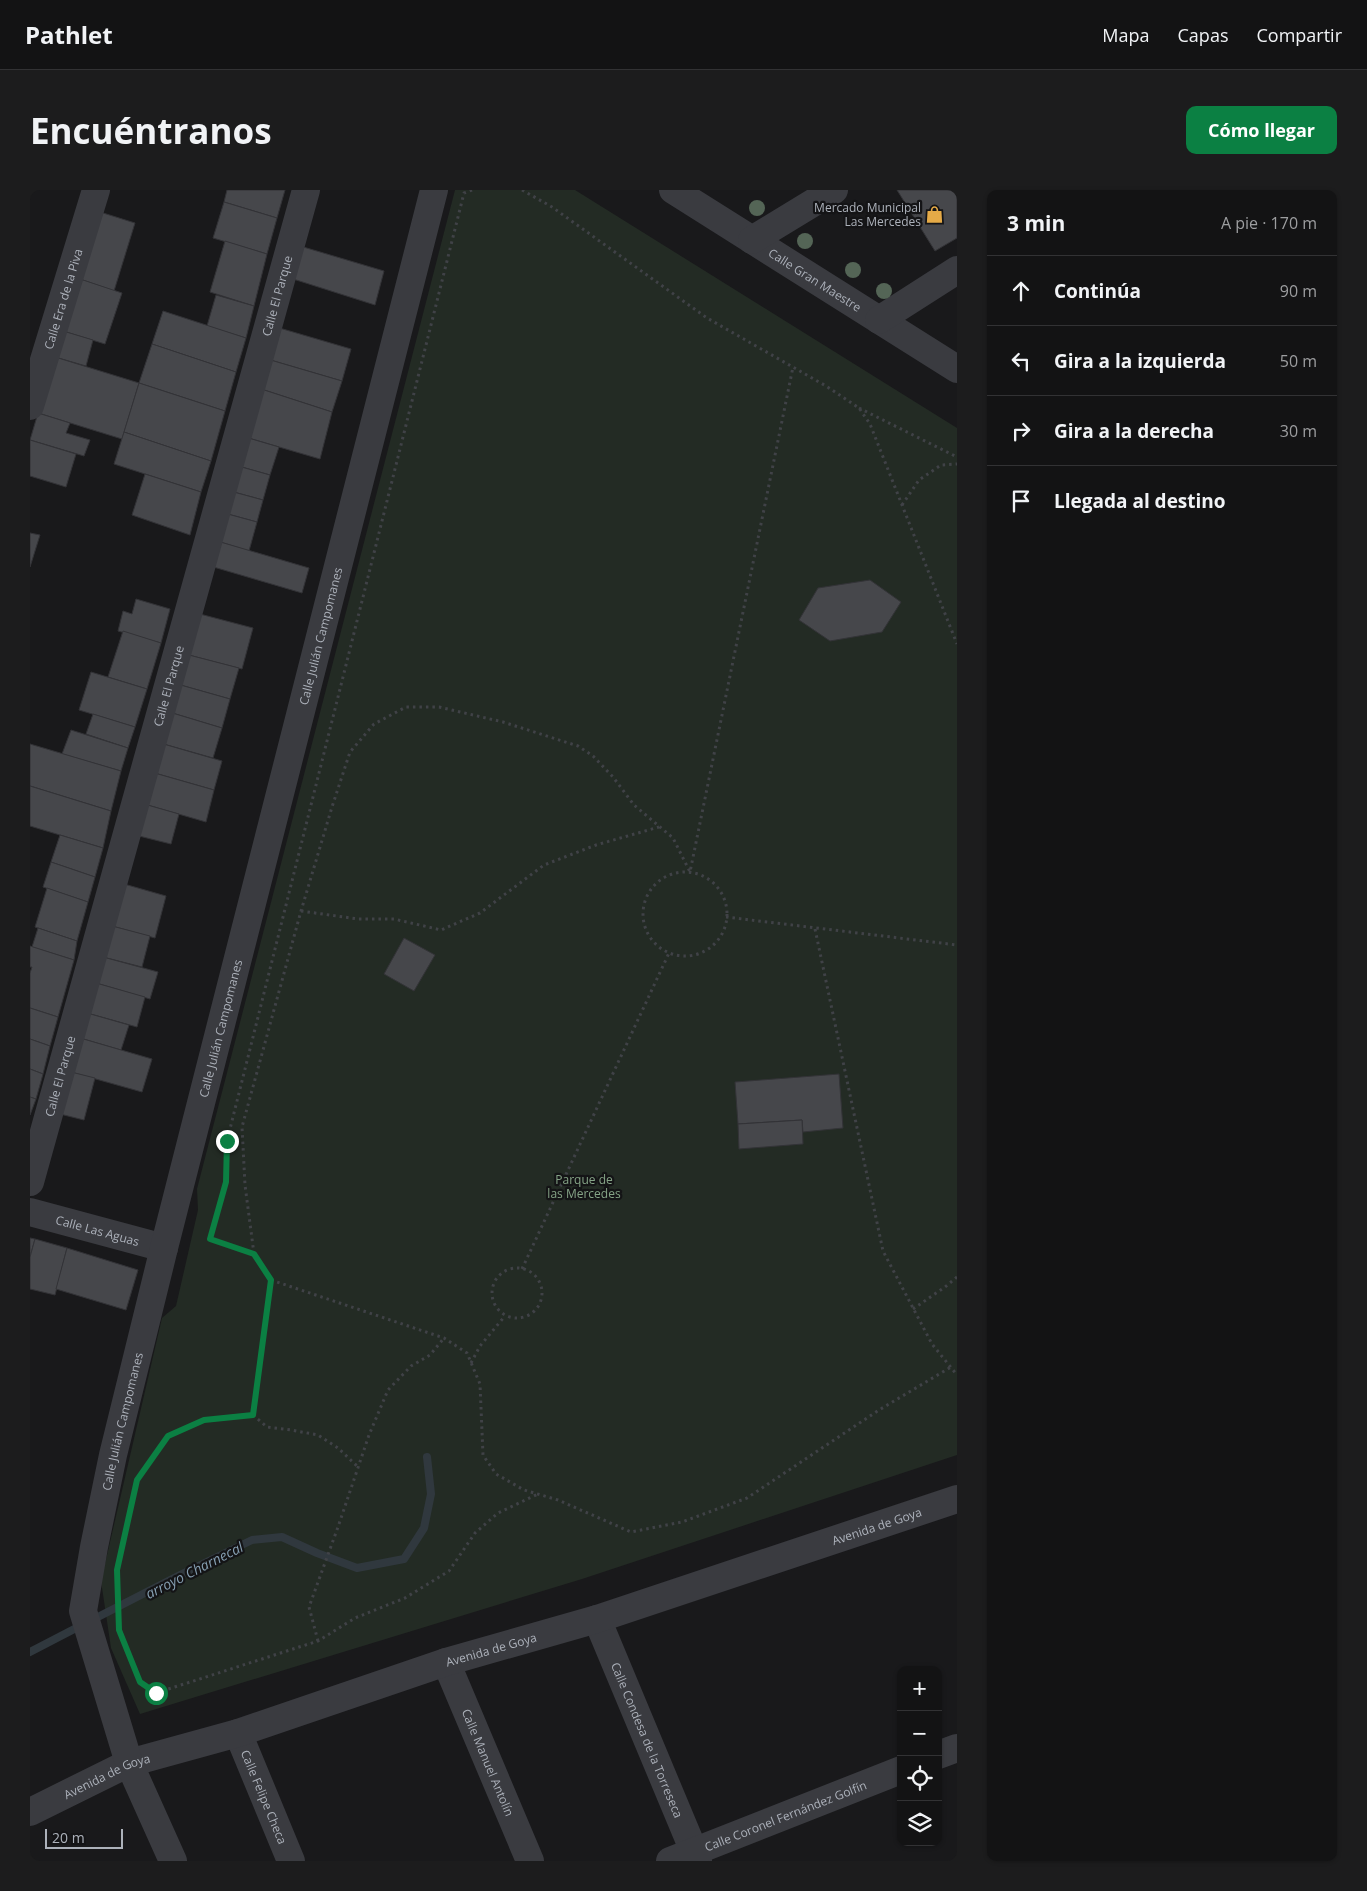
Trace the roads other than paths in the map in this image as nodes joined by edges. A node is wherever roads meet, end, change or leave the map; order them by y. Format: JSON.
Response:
{"nodes":[{"id":1,"x":96,"y":190,"type":"edge"},
{"id":2,"x":306,"y":190,"type":"edge"},
{"id":3,"x":434,"y":190,"type":"edge"},
{"id":4,"x":673,"y":190,"type":"edge"},
{"id":5,"x":834,"y":190,"type":"edge"},
{"id":6,"x":752,"y":240,"type":"junction"},
{"id":7,"x":957,"y":270,"type":"edge"},
{"id":8,"x":879,"y":320,"type":"junction"},
{"id":9,"x":957,"y":369,"type":"edge"},
{"id":10,"x":30,"y":406,"type":"edge"},
{"id":11,"x":30,"y":1182,"type":"edge"},
{"id":12,"x":30,"y":1212,"type":"edge"},
{"id":13,"x":164,"y":1248,"type":"junction"},
{"id":14,"x":957,"y":1499,"type":"edge"},
{"id":15,"x":597,"y":1619,"type":"junction"},
{"id":16,"x":446,"y":1662,"type":"junction"},
{"id":17,"x":238,"y":1733,"type":"junction"},
{"id":18,"x":957,"y":1748,"type":"edge"},
{"id":19,"x":942,"y":1754,"type":"edge"},
{"id":20,"x":129,"y":1764,"type":"junction"},
{"id":21,"x":897,"y":1772,"type":"edge"},
{"id":22,"x":30,"y":1812,"type":"edge"},
{"id":23,"x":688,"y":1858,"type":"edge"},
{"id":24,"x":173,"y":1861,"type":"edge"},
{"id":25,"x":291,"y":1861,"type":"edge"},
{"id":26,"x":530,"y":1861,"type":"edge"}],
"edges":[{"from":1,"to":10,"type":"street","name":"Calle Era de la Piva"},
{"from":2,"to":11,"type":"street","name":"Calle El Parque"},
{"from":3,"to":13,"type":"street","name":"Calle Julián Campomanes"},
{"from":4,"to":6,"type":"street","name":"Calle Gran Maestre"},
{"from":5,"to":6,"type":"street"},
{"from":6,"to":8,"type":"street","name":"Calle Gran Maestre"},
{"from":7,"to":8,"type":"street"},
{"from":8,"to":9,"type":"street","name":"Calle Gran Maestre"},
{"from":12,"to":13,"type":"street","name":"Calle Las Aguas"},
{"from":13,"to":20,"type":"street","name":"Calle Julián Campomanes"},
{"from":14,"to":15,"type":"street","name":"Avenida de Goya"},
{"from":15,"to":16,"type":"street","name":"Avenida de Goya"},
{"from":15,"to":23,"type":"street","name":"Calle Condesa de la Torreseca"},
{"from":16,"to":17,"type":"street","name":"Avenida de Goya"},
{"from":16,"to":26,"type":"street","name":"Calle Manuel Antolín"},
{"from":17,"to":20,"type":"street","name":"Avenida de Goya"},
{"from":17,"to":25,"type":"street","name":"Calle Felipe Checa"},
{"from":18,"to":19,"type":"street"},
{"from":20,"to":22,"type":"street","name":"Avenida de Goya"},
{"from":20,"to":24,"type":"street","name":"Calle Julián Campomanes"},
{"from":21,"to":23,"type":"street","name":"Calle Coronel Fernández Golfín"}]}
